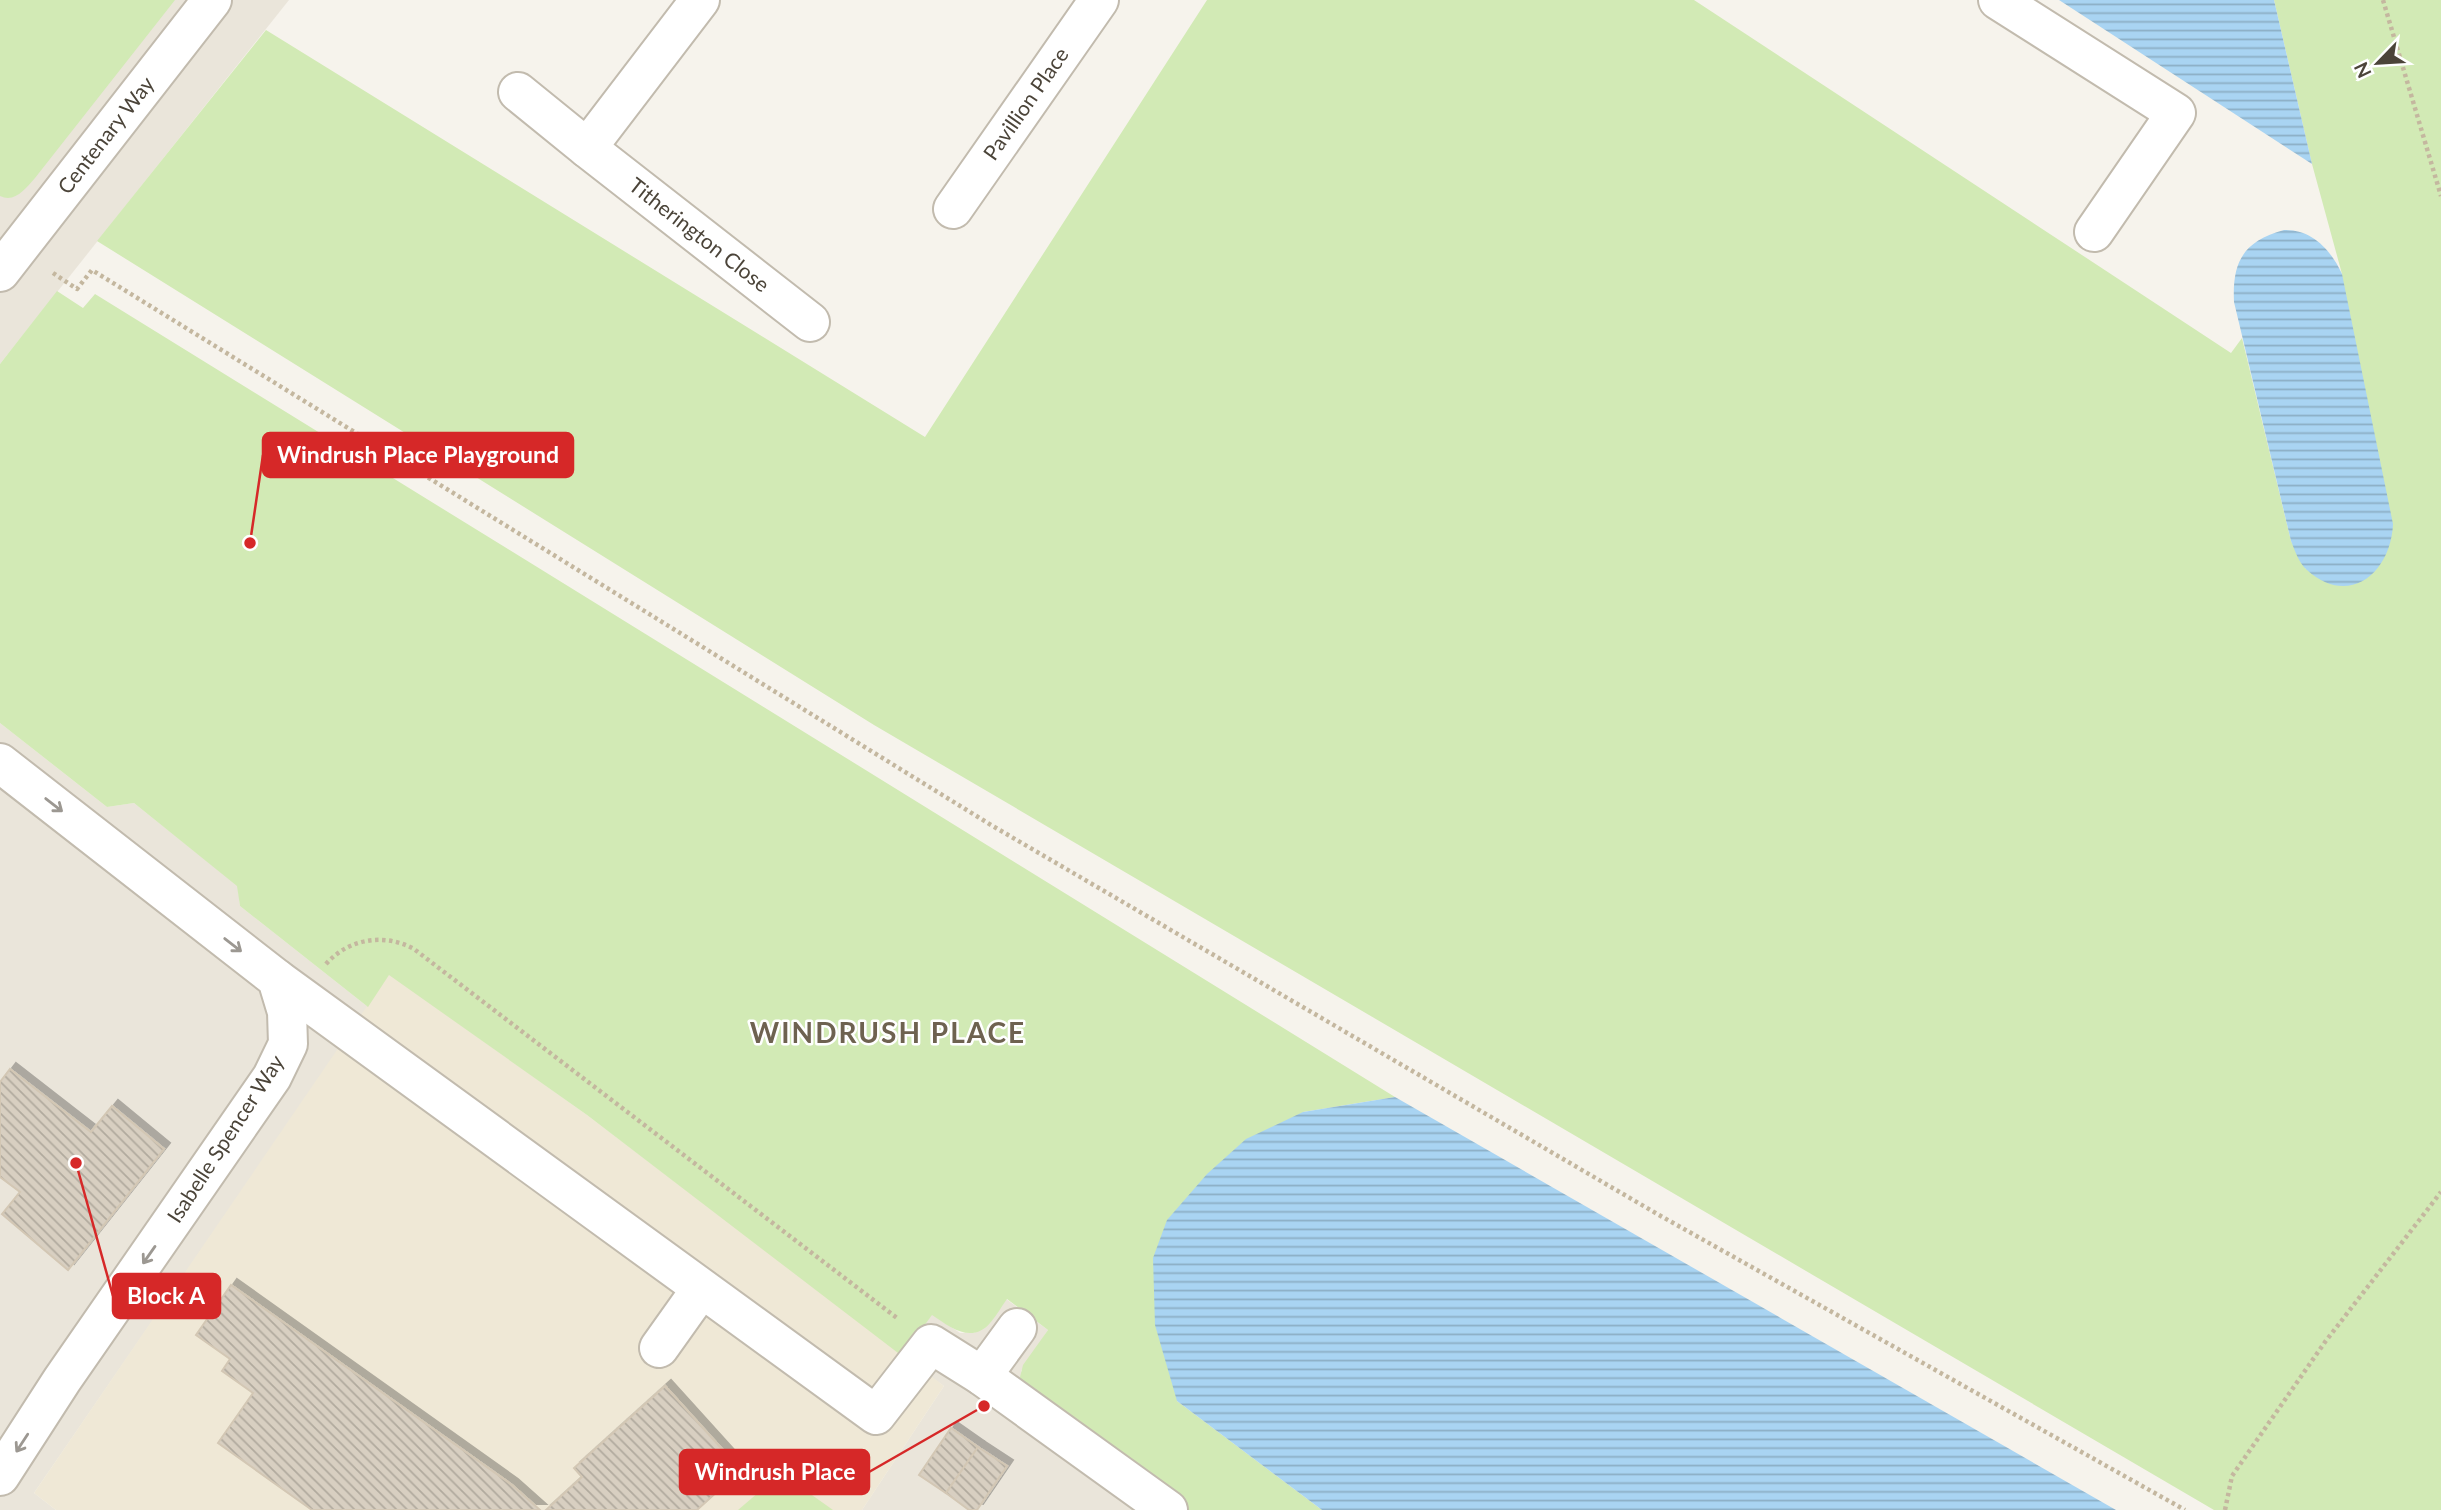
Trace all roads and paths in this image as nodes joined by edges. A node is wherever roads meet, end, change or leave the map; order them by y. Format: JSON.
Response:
{"nodes":[{"id":1,"x":212,"y":0,"type":"edge"},
{"id":2,"x":701,"y":0,"type":"edge"},
{"id":3,"x":1099,"y":0,"type":"edge"},
{"id":4,"x":1998,"y":0,"type":"edge"},
{"id":5,"x":2383,"y":0,"type":"edge"},
{"id":6,"x":518,"y":92,"type":"dead end"},
{"id":7,"x":587,"y":148,"type":"junction"},
{"id":8,"x":2441,"y":196,"type":"edge"},
{"id":9,"x":953,"y":209,"type":"dead end"},
{"id":10,"x":2094,"y":232,"type":"dead end"},
{"id":11,"x":9,"y":260,"type":"edge"},
{"id":12,"x":810,"y":322,"type":"dead end"},
{"id":13,"x":0,"y":763,"type":"edge"},
{"id":14,"x":289,"y":988,"type":"junction"},
{"id":15,"x":2441,"y":1192,"type":"edge"},
{"id":16,"x":701,"y":1289,"type":"junction"},
{"id":17,"x":1017,"y":1328,"type":"dead end"},
{"id":18,"x":931,"y":1344,"type":"junction"},
{"id":19,"x":659,"y":1348,"type":"dead end"},
{"id":20,"x":982,"y":1376,"type":"junction"},
{"id":21,"x":0,"y":1476,"type":"edge"},
{"id":22,"x":1168,"y":1510,"type":"edge"},
{"id":23,"x":2185,"y":1510,"type":"edge"},
{"id":24,"x":2225,"y":1510,"type":"edge"}],
"edges":[{"from":1,"to":11,"type":"street","name":"Centenary Way"},
{"from":2,"to":7,"type":"street"},
{"from":3,"to":9,"type":"street","name":"Pavillion Place"},
{"from":4,"to":10,"type":"street"},
{"from":5,"to":8,"type":"path"},
{"from":6,"to":7,"type":"street","name":"Titherington Close"},
{"from":7,"to":12,"type":"street","name":"Titherington Close"},
{"from":11,"to":23,"type":"path"},
{"from":13,"to":14,"type":"street","one_way":true},
{"from":14,"to":16,"type":"street"},
{"from":14,"to":18,"type":"path"},
{"from":14,"to":21,"type":"street","name":"Isabelle Spencer Way","one_way":true},
{"from":15,"to":24,"type":"path"},
{"from":16,"to":18,"type":"street"},
{"from":16,"to":19,"type":"street"},
{"from":17,"to":20,"type":"street"},
{"from":18,"to":20,"type":"street"},
{"from":20,"to":22,"type":"street"}]}
